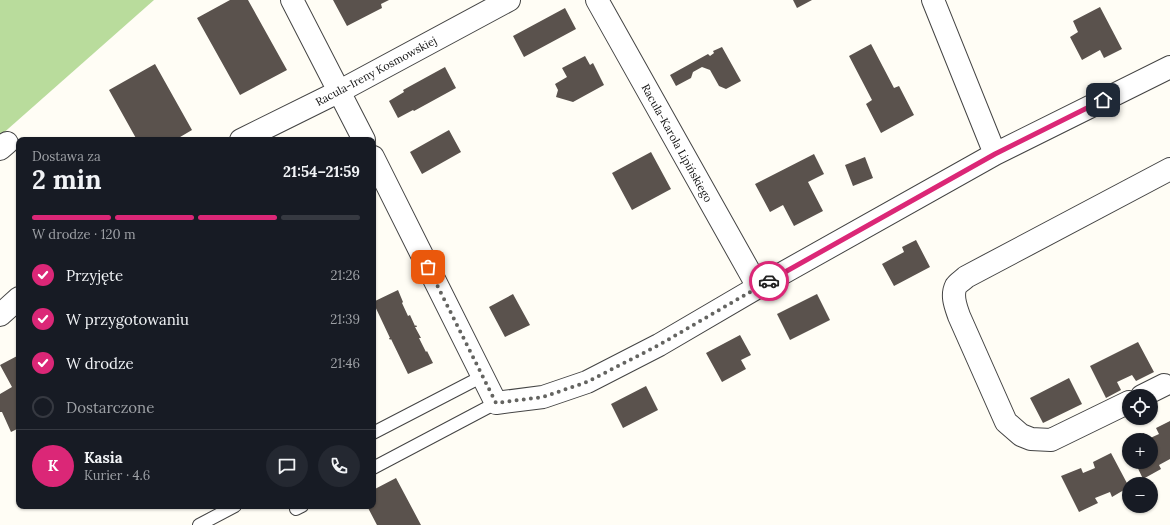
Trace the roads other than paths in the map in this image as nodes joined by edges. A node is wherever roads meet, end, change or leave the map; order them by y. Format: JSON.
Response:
{"nodes":[{"id":1,"x":292,"y":0,"type":"edge"},
{"id":2,"x":509,"y":0,"type":"edge"},
{"id":3,"x":597,"y":0,"type":"edge"},
{"id":4,"x":933,"y":0,"type":"edge"},
{"id":5,"x":1170,"y":67,"type":"edge"},
{"id":6,"x":340,"y":91,"type":"junction"},
{"id":7,"x":247,"y":137,"type":"edge"},
{"id":8,"x":363,"y":137,"type":"edge"},
{"id":9,"x":995,"y":154,"type":"junction"},
{"id":10,"x":376,"y":164,"type":"edge"},
{"id":11,"x":1170,"y":169,"type":"edge"},
{"id":12,"x":758,"y":287,"type":"junction"},
{"id":13,"x":483,"y":376,"type":"junction"},
{"id":14,"x":1164,"y":385,"type":"dead end"},
{"id":15,"x":1156,"y":389,"type":"edge"},
{"id":16,"x":496,"y":403,"type":"junction"},
{"id":17,"x":1122,"y":405,"type":"edge"},
{"id":18,"x":376,"y":431,"type":"edge"},
{"id":19,"x":376,"y":466,"type":"edge"},
{"id":20,"x":229,"y":509,"type":"edge"},
{"id":21,"x":199,"y":525,"type":"edge"}],
"edges":[{"from":1,"to":6,"type":"street"},
{"from":2,"to":6,"type":"street","name":"Racula-Ireny Kosmowskiej"},
{"from":3,"to":12,"type":"street","name":"Racula-Karola Lipińskiego"},
{"from":4,"to":9,"type":"street"},
{"from":5,"to":9,"type":"street"},
{"from":6,"to":7,"type":"street","name":"Racula-Ireny Kosmowskiej"},
{"from":6,"to":8,"type":"street"},
{"from":9,"to":12,"type":"street"},
{"from":10,"to":13,"type":"street"},
{"from":11,"to":17,"type":"street"},
{"from":12,"to":16,"type":"street"},
{"from":13,"to":16,"type":"street"},
{"from":13,"to":18,"type":"lane"},
{"from":14,"to":15,"type":"street"},
{"from":16,"to":19,"type":"lane"},
{"from":20,"to":21,"type":"lane"}]}
